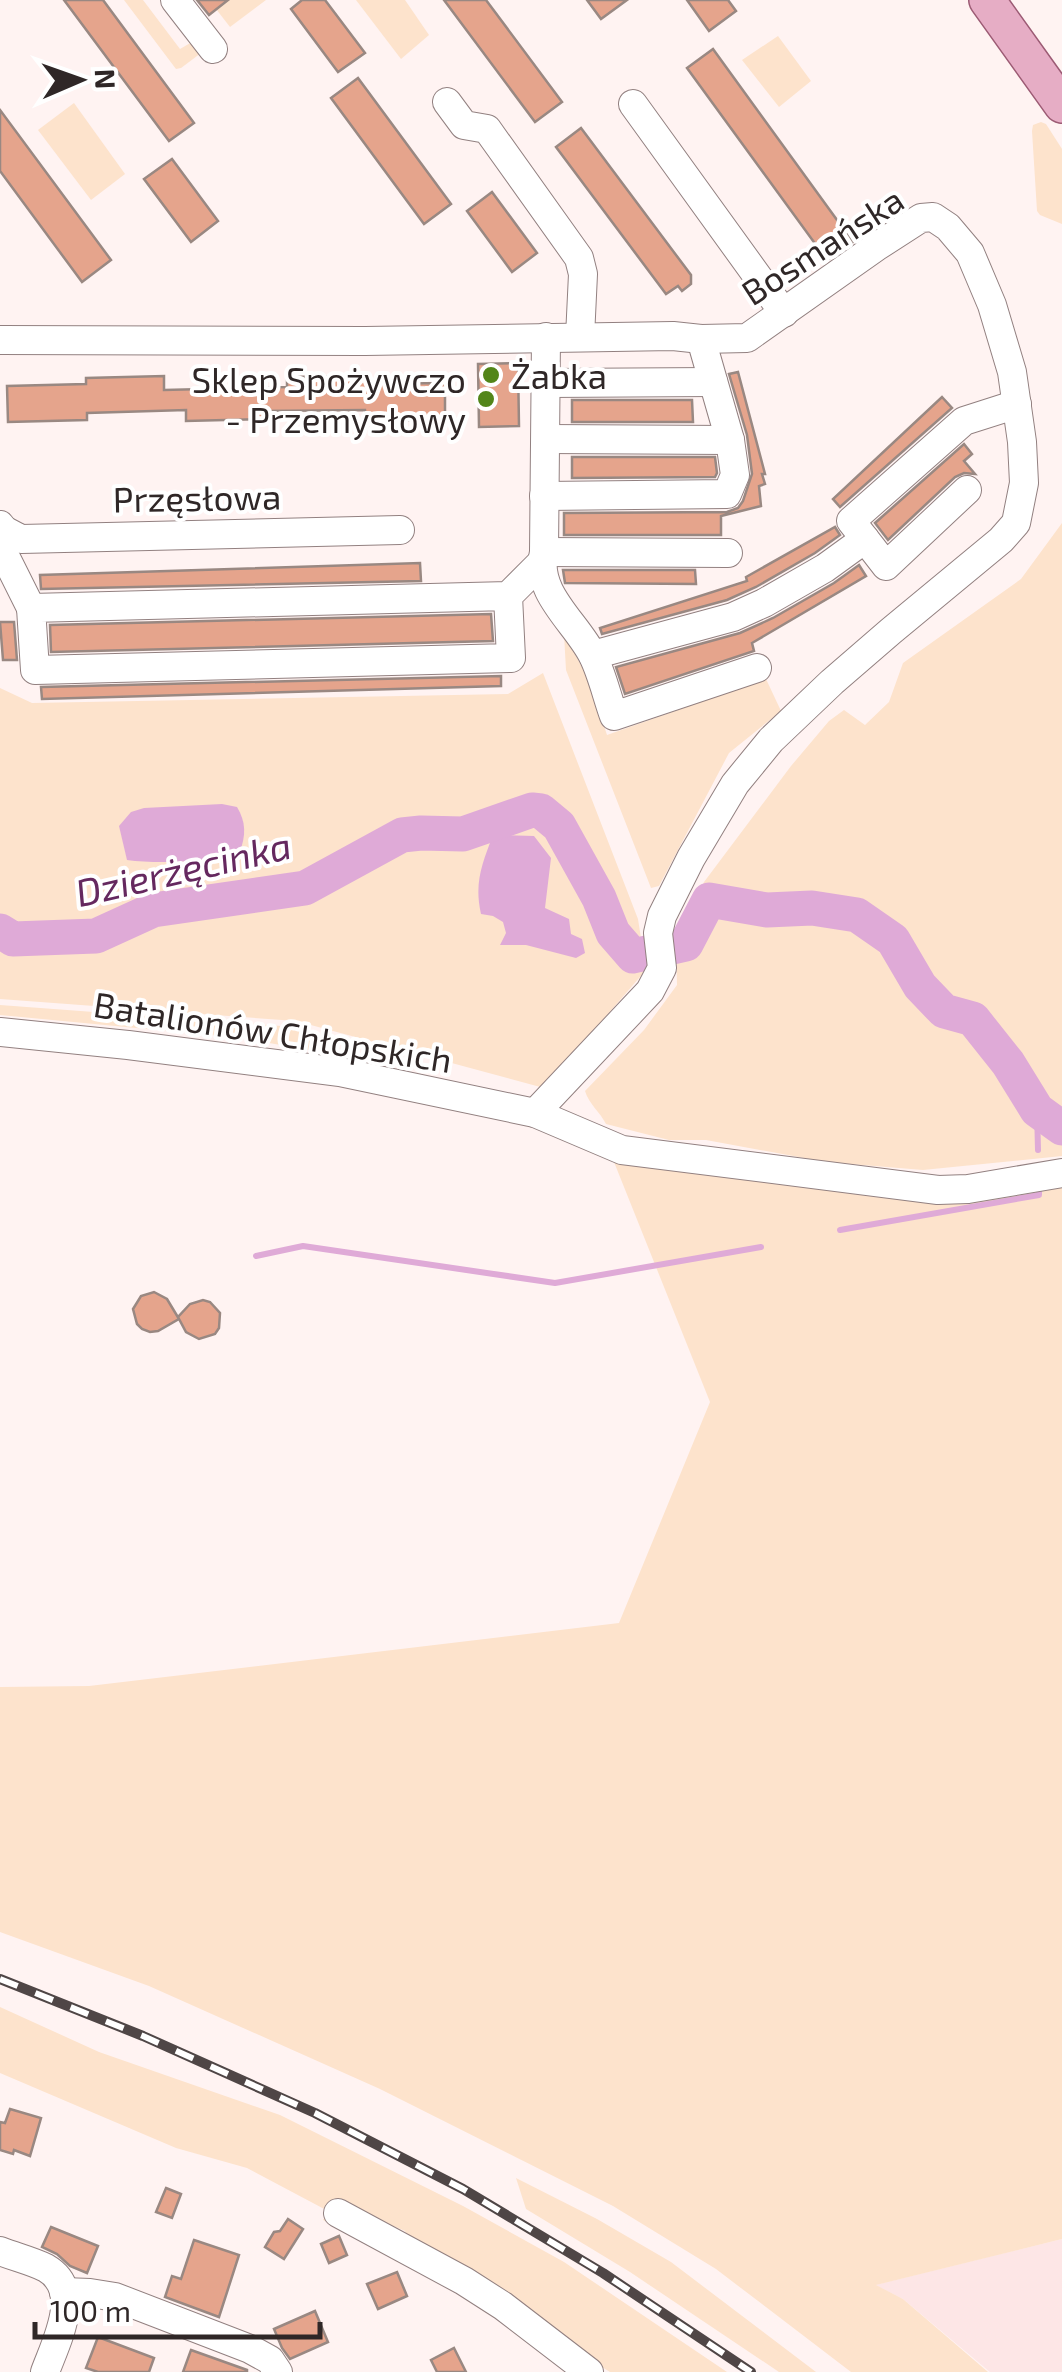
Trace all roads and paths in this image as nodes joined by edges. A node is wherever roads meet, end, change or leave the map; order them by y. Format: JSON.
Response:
{"nodes":[{"id":1,"x":176,"y":0,"type":"edge"},
{"id":2,"x":987,"y":0,"type":"edge"},
{"id":3,"x":213,"y":49,"type":"dead end"},
{"id":4,"x":447,"y":102,"type":"dead end"},
{"id":5,"x":632,"y":104,"type":"dead end"},
{"id":6,"x":1062,"y":106,"type":"edge"},
{"id":7,"x":784,"y":313,"type":"junction"},
{"id":8,"x":546,"y":336,"type":"junction"},
{"id":9,"x":580,"y":336,"type":"junction"},
{"id":10,"x":701,"y":338,"type":"junction"},
{"id":11,"x":0,"y":340,"type":"edge"},
{"id":12,"x":713,"y":382,"type":"junction"},
{"id":13,"x":546,"y":383,"type":"junction"},
{"id":14,"x":1017,"y":404,"type":"junction"},
{"id":15,"x":546,"y":439,"type":"junction"},
{"id":16,"x":730,"y":440,"type":"junction"},
{"id":17,"x":967,"y":490,"type":"dead end"},
{"id":18,"x":544,"y":496,"type":"junction"},
{"id":19,"x":1,"y":530,"type":"edge"},
{"id":20,"x":400,"y":530,"type":"dead end"},
{"id":21,"x":865,"y":539,"type":"junction"},
{"id":22,"x":728,"y":553,"type":"dead end"},
{"id":23,"x":543,"y":557,"type":"junction"},
{"id":24,"x":508,"y":596,"type":"junction"},
{"id":25,"x":32,"y":608,"type":"junction"},
{"id":26,"x":593,"y":655,"type":"junction"},
{"id":27,"x":757,"y":668,"type":"dead end"},
{"id":28,"x":0,"y":1032,"type":"edge"},
{"id":29,"x":535,"y":1113,"type":"junction"},
{"id":30,"x":1062,"y":1173,"type":"edge"},
{"id":31,"x":338,"y":2213,"type":"dead end"},
{"id":32,"x":0,"y":2252,"type":"edge"},
{"id":33,"x":64,"y":2292,"type":"junction"},
{"id":34,"x":45,"y":2372,"type":"edge"},
{"id":35,"x":278,"y":2372,"type":"edge"},
{"id":36,"x":589,"y":2372,"type":"edge"}],
"edges":[{"from":1,"to":3,"type":"street"},
{"from":2,"to":6,"type":"main road"},
{"from":4,"to":9,"type":"street"},
{"from":5,"to":7,"type":"street"},
{"from":7,"to":10,"type":"street","name":"Bosmańska"},
{"from":7,"to":14,"type":"street","name":"Bosmańska"},
{"from":8,"to":9,"type":"street","name":"Bosmańska"},
{"from":8,"to":11,"type":"street","name":"Bosmańska"},
{"from":8,"to":13,"type":"street"},
{"from":9,"to":10,"type":"street","name":"Bosmańska"},
{"from":10,"to":12,"type":"street"},
{"from":12,"to":13,"type":"street"},
{"from":12,"to":16,"type":"street"},
{"from":13,"to":15,"type":"street"},
{"from":14,"to":21,"type":"street"},
{"from":14,"to":29,"type":"street","name":"Bosmańska"},
{"from":15,"to":16,"type":"street"},
{"from":15,"to":18,"type":"street"},
{"from":16,"to":18,"type":"street"},
{"from":17,"to":21,"type":"street"},
{"from":18,"to":23,"type":"street"},
{"from":19,"to":20,"type":"street","name":"Przęsłowa"},
{"from":19,"to":25,"type":"street"},
{"from":21,"to":26,"type":"street"},
{"from":22,"to":23,"type":"street"},
{"from":23,"to":24,"type":"street"},
{"from":23,"to":26,"type":"street"},
{"from":24,"to":25,"type":"street"},
{"from":24,"to":25,"type":"street"},
{"from":26,"to":27,"type":"street"},
{"from":28,"to":29,"type":"street","name":"Batalionów Chłopskich"},
{"from":29,"to":30,"type":"street","name":"Batalionów Chłopskich"},
{"from":31,"to":36,"type":"street"},
{"from":32,"to":33,"type":"street"},
{"from":33,"to":34,"type":"street"},
{"from":33,"to":35,"type":"street"}]}
